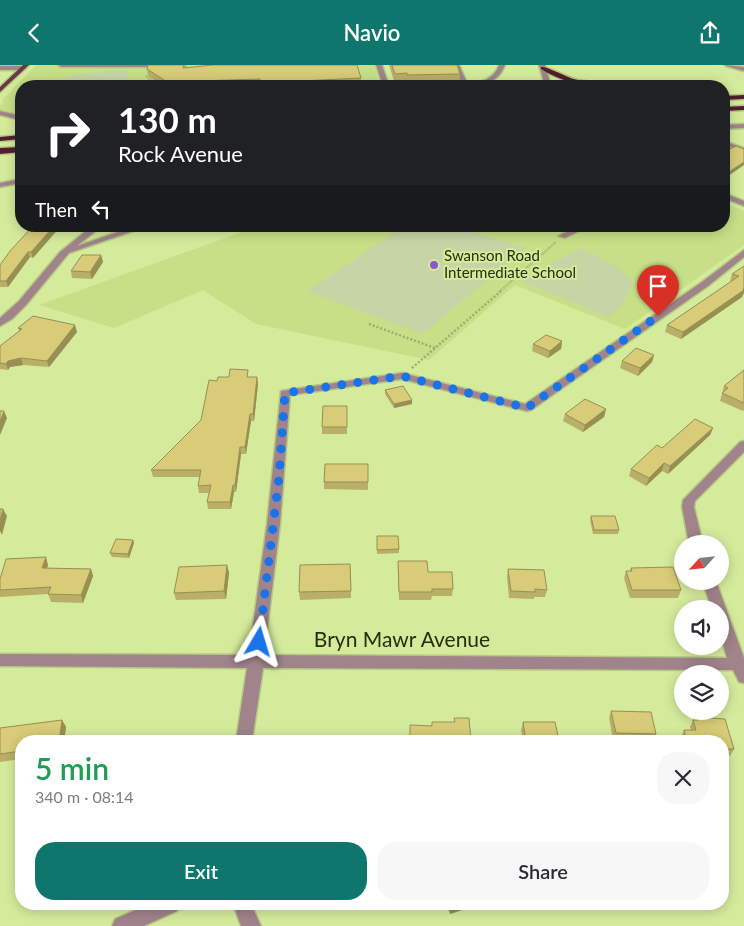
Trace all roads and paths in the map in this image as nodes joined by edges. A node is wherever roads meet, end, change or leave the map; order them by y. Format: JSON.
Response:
{"nodes":[{"id":1,"x":61,"y":65,"type":"edge"},
{"id":2,"x":179,"y":65,"type":"edge"},
{"id":3,"x":379,"y":65,"type":"edge"},
{"id":4,"x":456,"y":65,"type":"edge"},
{"id":5,"x":502,"y":65,"type":"edge"},
{"id":6,"x":728,"y":65,"type":"edge"},
{"id":7,"x":24,"y":66,"type":"edge"},
{"id":8,"x":542,"y":67,"type":"edge"},
{"id":9,"x":0,"y":68,"type":"edge"},
{"id":10,"x":744,"y":69,"type":"edge"},
{"id":11,"x":0,"y":75,"type":"edge"},
{"id":12,"x":16,"y":75,"type":"junction"},
{"id":13,"x":384,"y":80,"type":"edge"},
{"id":14,"x":463,"y":80,"type":"edge"},
{"id":15,"x":492,"y":80,"type":"edge"},
{"id":16,"x":546,"y":80,"type":"edge"},
{"id":17,"x":579,"y":80,"type":"edge"},
{"id":18,"x":1,"y":88,"type":"edge"},
{"id":19,"x":744,"y":97,"type":"edge"},
{"id":20,"x":730,"y":98,"type":"edge"},
{"id":21,"x":744,"y":108,"type":"edge"},
{"id":22,"x":730,"y":109,"type":"edge"},
{"id":23,"x":1,"y":110,"type":"edge"},
{"id":24,"x":15,"y":111,"type":"edge"},
{"id":25,"x":15,"y":116,"type":"edge"},
{"id":26,"x":744,"y":126,"type":"edge"},
{"id":27,"x":730,"y":127,"type":"edge"},
{"id":28,"x":15,"y":138,"type":"edge"},
{"id":29,"x":0,"y":139,"type":"edge"},
{"id":30,"x":730,"y":145,"type":"edge"},
{"id":31,"x":15,"y":150,"type":"edge"},
{"id":32,"x":744,"y":150,"type":"edge"},
{"id":33,"x":0,"y":151,"type":"edge"},
{"id":34,"x":15,"y":182,"type":"edge"},
{"id":35,"x":0,"y":185,"type":"edge"},
{"id":36,"x":730,"y":198,"type":"edge"},
{"id":37,"x":744,"y":204,"type":"edge"},
{"id":38,"x":89,"y":232,"type":"edge"},
{"id":39,"x":126,"y":232,"type":"edge"},
{"id":40,"x":572,"y":232,"type":"edge"},
{"id":41,"x":562,"y":236,"type":"joint"},
{"id":42,"x":66,"y":252,"type":"junction"},
{"id":43,"x":744,"y":253,"type":"edge"},
{"id":44,"x":0,"y":323,"type":"edge"},
{"id":45,"x":369,"y":324,"type":"dead end"},
{"id":46,"x":435,"y":348,"type":"junction"},
{"id":47,"x":402,"y":376,"type":"junction"},
{"id":48,"x":744,"y":445,"type":"edge"},
{"id":49,"x":694,"y":535,"type":"edge"},
{"id":50,"x":729,"y":635,"type":"edge"},
{"id":51,"x":0,"y":660,"type":"edge"},
{"id":52,"x":257,"y":661,"type":"junction"},
{"id":53,"x":742,"y":668,"type":"edge"},
{"id":54,"x":245,"y":735,"type":"edge"},
{"id":55,"x":157,"y":910,"type":"edge"},
{"id":56,"x":244,"y":910,"type":"edge"},
{"id":57,"x":122,"y":926,"type":"edge"},
{"id":58,"x":250,"y":926,"type":"edge"}],
"edges":[{"from":1,"to":2,"type":"street"},
{"from":3,"to":13,"type":"street"},
{"from":4,"to":14,"type":"street"},
{"from":5,"to":15,"type":"street"},
{"from":6,"to":10,"type":"street"},
{"from":7,"to":9,"type":"street"},
{"from":7,"to":12,"type":"main road"},
{"from":8,"to":16,"type":"street"},
{"from":8,"to":17,"type":"highway"},
{"from":11,"to":12,"type":"street"},
{"from":12,"to":18,"type":"main road"},
{"from":19,"to":20,"type":"highway"},
{"from":21,"to":22,"type":"highway"},
{"from":23,"to":24,"type":"street"},
{"from":23,"to":25,"type":"street"},
{"from":26,"to":27,"type":"street"},
{"from":28,"to":29,"type":"highway"},
{"from":30,"to":32,"type":"street"},
{"from":31,"to":33,"type":"highway"},
{"from":34,"to":35,"type":"street"},
{"from":36,"to":37,"type":"street"},
{"from":38,"to":42,"type":"street"},
{"from":39,"to":42,"type":"street"},
{"from":40,"to":41,"type":"street"},
{"from":41,"to":46,"type":"path"},
{"from":42,"to":44,"type":"street"},
{"from":43,"to":47,"type":"street"},
{"from":45,"to":46,"type":"path"},
{"from":46,"to":47,"type":"path"},
{"from":47,"to":52,"type":"street"},
{"from":48,"to":49,"type":"street"},
{"from":50,"to":53,"type":"street"},
{"from":51,"to":52,"type":"street","name":"Bryn Mawr Avenue"},
{"from":52,"to":53,"type":"street","name":"Bryn Mawr Avenue"},
{"from":52,"to":54,"type":"street"},
{"from":55,"to":57,"type":"street"},
{"from":56,"to":58,"type":"street"}]}
